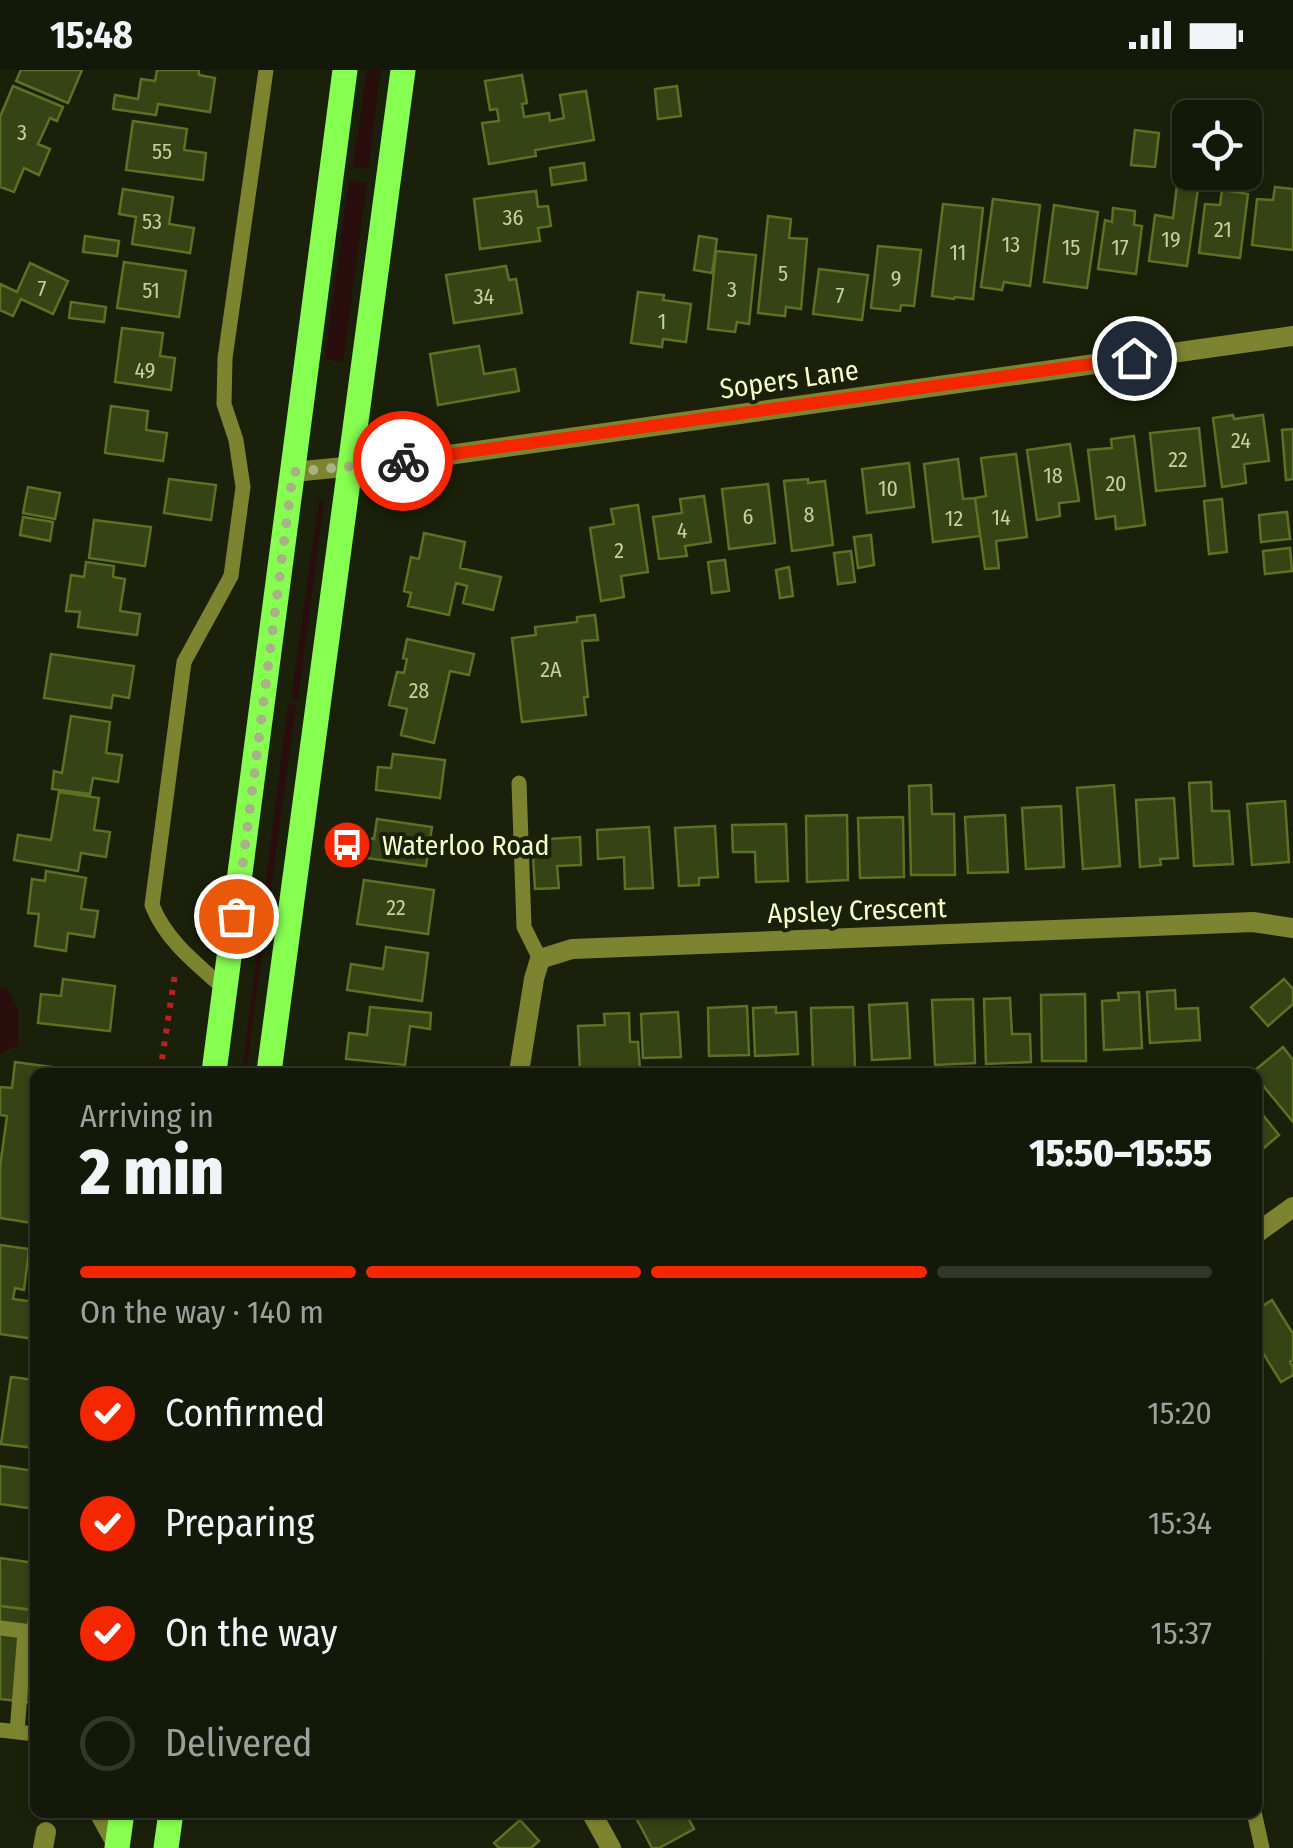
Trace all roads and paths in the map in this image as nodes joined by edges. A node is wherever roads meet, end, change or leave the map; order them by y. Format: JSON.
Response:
{"nodes":[{"id":1,"x":266,"y":70,"type":"edge"},
{"id":2,"x":345,"y":70,"type":"edge"},
{"id":3,"x":403,"y":70,"type":"edge"},
{"id":4,"x":1293,"y":336,"type":"edge"},
{"id":5,"x":350,"y":468,"type":"junction"},
{"id":6,"x":293,"y":472,"type":"junction"},
{"id":7,"x":519,"y":783,"type":"dead end"},
{"id":8,"x":1293,"y":928,"type":"edge"},
{"id":9,"x":179,"y":948,"type":"junction"},
{"id":10,"x":540,"y":959,"type":"junction"},
{"id":11,"x":226,"y":990,"type":"junction"},
{"id":12,"x":161,"y":1068,"type":"edge"},
{"id":13,"x":215,"y":1068,"type":"edge"},
{"id":14,"x":270,"y":1068,"type":"edge"},
{"id":15,"x":521,"y":1068,"type":"edge"},
{"id":16,"x":1293,"y":1207,"type":"edge"},
{"id":17,"x":1262,"y":1229,"type":"edge"},
{"id":18,"x":0,"y":1628,"type":"edge"},
{"id":19,"x":30,"y":1632,"type":"edge"},
{"id":20,"x":8,"y":1731,"type":"edge"},
{"id":21,"x":100,"y":1818,"type":"edge"},
{"id":22,"x":121,"y":1818,"type":"edge"},
{"id":23,"x":170,"y":1818,"type":"edge"},
{"id":24,"x":595,"y":1818,"type":"edge"},
{"id":25,"x":1255,"y":1818,"type":"edge"},
{"id":26,"x":117,"y":1848,"type":"edge"},
{"id":27,"x":166,"y":1848,"type":"edge"},
{"id":28,"x":611,"y":1848,"type":"edge"},
{"id":29,"x":1262,"y":1848,"type":"edge"}],
"edges":[{"from":1,"to":9,"type":"lane"},
{"from":2,"to":6,"type":"main road"},
{"from":3,"to":5,"type":"main road"},
{"from":4,"to":5,"type":"street","name":"Sopers Lane"},
{"from":5,"to":6,"type":"street","name":"Sopers Lane"},
{"from":5,"to":14,"type":"main road"},
{"from":6,"to":11,"type":"main road"},
{"from":7,"to":10,"type":"lane"},
{"from":8,"to":10,"type":"street","name":"Apsley Crescent"},
{"from":9,"to":11,"type":"lane"},
{"from":9,"to":12,"type":"path"},
{"from":10,"to":15,"type":"street"},
{"from":11,"to":13,"type":"main road"},
{"from":16,"to":17,"type":"street"},
{"from":18,"to":19,"type":"lane"},
{"from":19,"to":20,"type":"lane"},
{"from":21,"to":26,"type":"lane"},
{"from":22,"to":26,"type":"main road"},
{"from":23,"to":27,"type":"main road"},
{"from":24,"to":28,"type":"street"},
{"from":25,"to":29,"type":"lane"}]}
